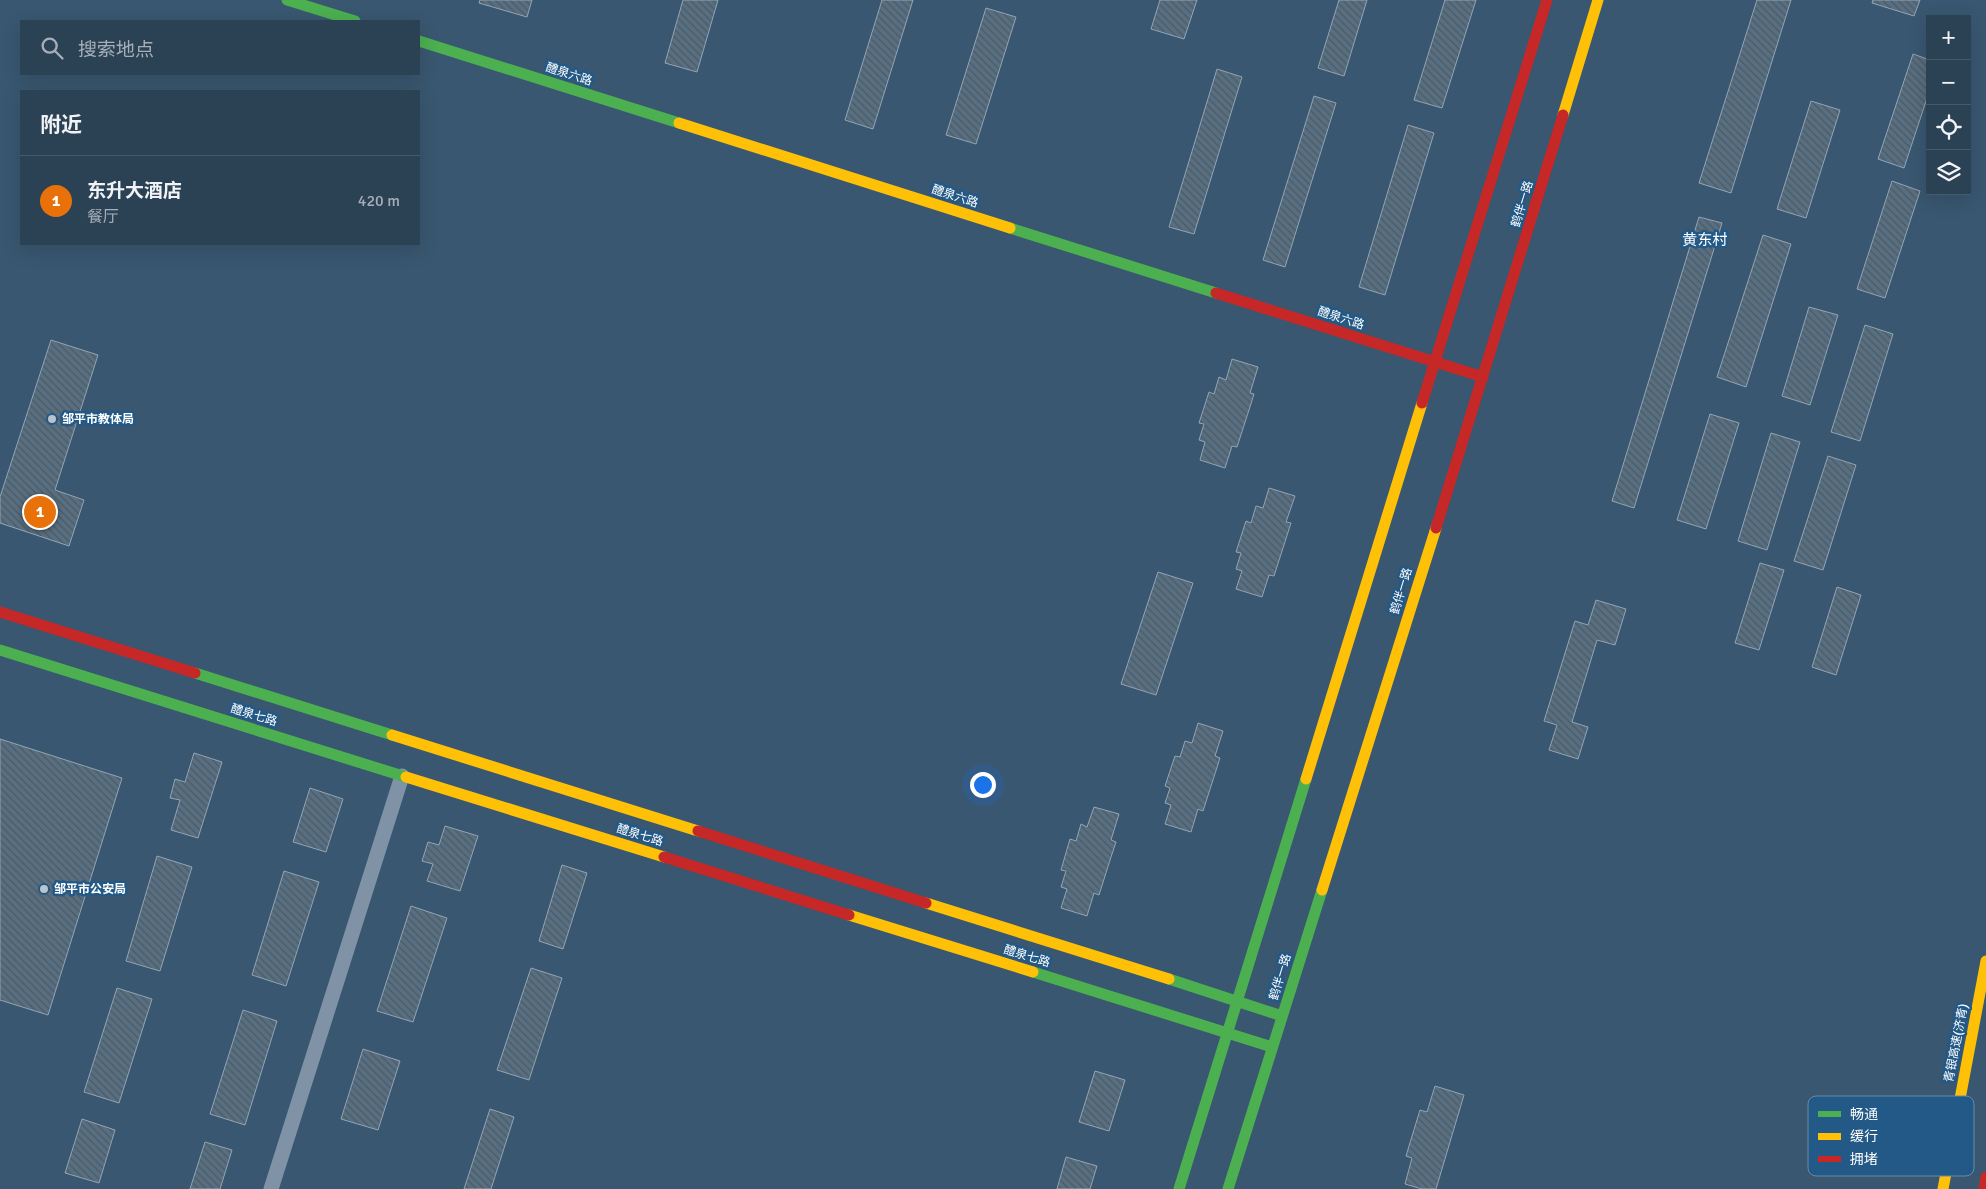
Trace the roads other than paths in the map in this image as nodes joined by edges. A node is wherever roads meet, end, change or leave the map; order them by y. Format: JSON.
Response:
{"nodes":[{"id":1,"x":287,"y":0,"type":"edge"},
{"id":2,"x":1547,"y":0,"type":"edge"},
{"id":3,"x":1598,"y":0,"type":"edge"},
{"id":4,"x":352,"y":20,"type":"edge"},
{"id":5,"x":420,"y":42,"type":"edge"},
{"id":6,"x":1433,"y":362,"type":"junction"},
{"id":7,"x":1483,"y":377,"type":"junction"},
{"id":8,"x":0,"y":612,"type":"edge"},
{"id":9,"x":0,"y":650,"type":"edge"},
{"id":10,"x":402,"y":776,"type":"junction"},
{"id":11,"x":1986,"y":961,"type":"edge"},
{"id":12,"x":1236,"y":1000,"type":"junction"},
{"id":13,"x":1282,"y":1016,"type":"junction"},
{"id":14,"x":1226,"y":1033,"type":"junction"},
{"id":15,"x":1272,"y":1047,"type":"junction"},
{"id":16,"x":1961,"y":1096,"type":"edge"},
{"id":17,"x":1945,"y":1176,"type":"edge"},
{"id":18,"x":1986,"y":1177,"type":"edge"},
{"id":19,"x":271,"y":1189,"type":"edge"},
{"id":20,"x":1179,"y":1189,"type":"edge"},
{"id":21,"x":1228,"y":1189,"type":"edge"},
{"id":22,"x":1943,"y":1189,"type":"edge"},
{"id":23,"x":1984,"y":1189,"type":"edge"}],
"edges":[{"from":1,"to":4,"type":"main road"},
{"from":2,"to":6,"type":"main road"},
{"from":3,"to":7,"type":"main road","name":"鹤伴一路"},
{"from":5,"to":6,"type":"main road","name":"醴泉六路"},
{"from":6,"to":7,"type":"main road","name":"醴泉六路"},
{"from":6,"to":12,"type":"main road"},
{"from":7,"to":13,"type":"main road","name":"鹤伴一路"},
{"from":8,"to":12,"type":"main road"},
{"from":9,"to":10,"type":"main road","name":"醴泉七路"},
{"from":10,"to":14,"type":"main road","name":"醴泉七路"},
{"from":10,"to":19,"type":"street"},
{"from":11,"to":16,"type":"main road","name":"青银高速(济青)"},
{"from":12,"to":13,"type":"main road"},
{"from":12,"to":14,"type":"main road"},
{"from":13,"to":15,"type":"main road","name":"鹤伴一路"},
{"from":14,"to":15,"type":"main road","name":"醴泉七路"},
{"from":14,"to":20,"type":"main road"},
{"from":15,"to":21,"type":"main road","name":"鹤伴一路"},
{"from":17,"to":22,"type":"main road","name":"青银高速(济青)"},
{"from":18,"to":23,"type":"main road"}]}
